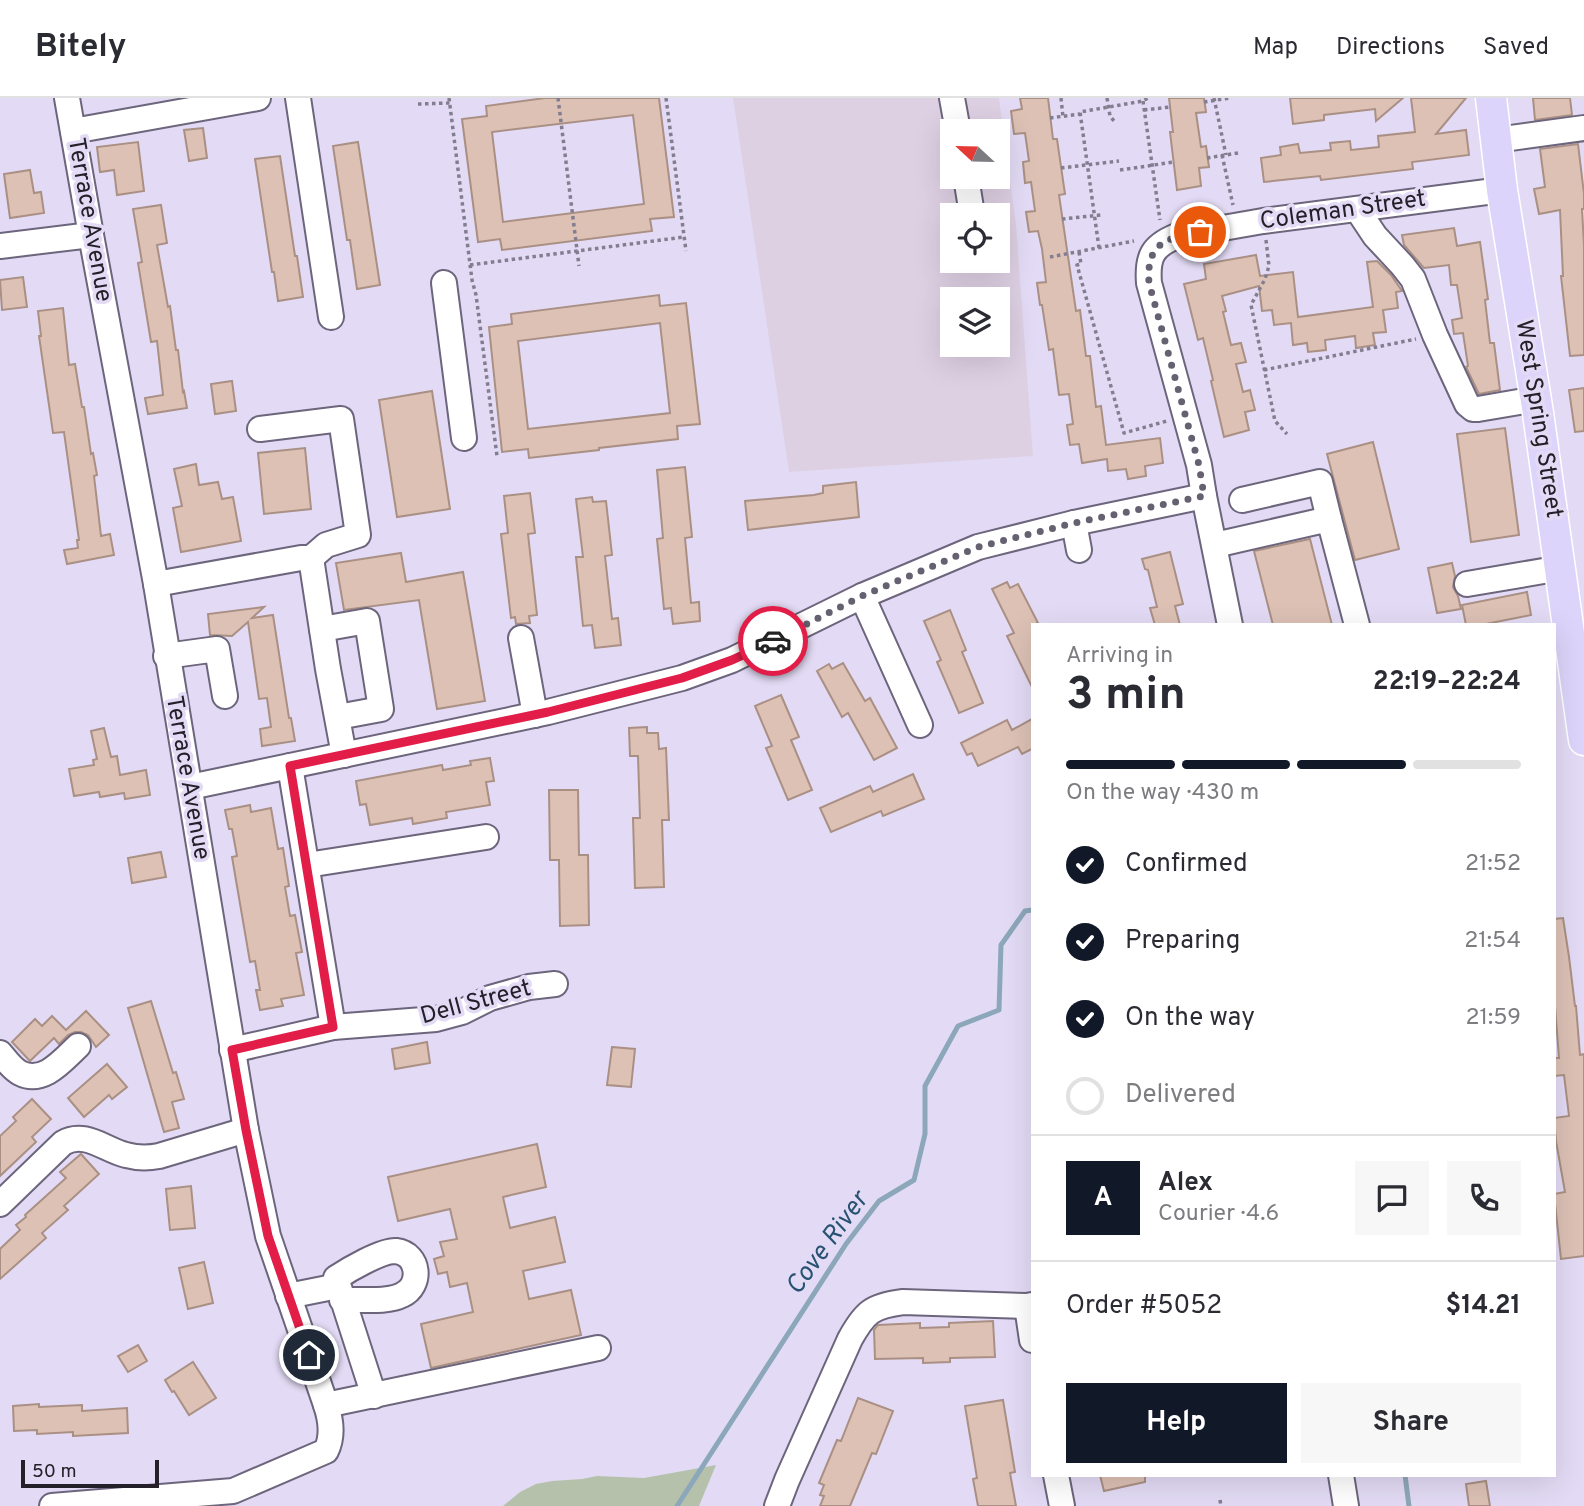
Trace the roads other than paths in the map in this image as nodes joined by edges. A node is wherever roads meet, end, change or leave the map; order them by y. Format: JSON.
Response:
{"nodes":[{"id":1,"x":67,"y":98,"type":"edge"},
{"id":2,"x":258,"y":98,"type":"edge"},
{"id":3,"x":299,"y":98,"type":"edge"},
{"id":4,"x":952,"y":98,"type":"edge"},
{"id":5,"x":1491,"y":98,"type":"edge"},
{"id":6,"x":956,"y":119,"type":"edge"},
{"id":7,"x":1584,"y":128,"type":"edge"},
{"id":8,"x":73,"y":131,"type":"junction"},
{"id":9,"x":1496,"y":140,"type":"junction"},
{"id":10,"x":1502,"y":190,"type":"junction"},
{"id":11,"x":1357,"y":209,"type":"junction"},
{"id":12,"x":90,"y":235,"type":"junction"},
{"id":13,"x":0,"y":246,"type":"edge"},
{"id":14,"x":444,"y":283,"type":"dead end"},
{"id":15,"x":331,"y":317,"type":"dead end"},
{"id":16,"x":1536,"y":399,"type":"junction"},
{"id":17,"x":260,"y":429,"type":"dead end"},
{"id":18,"x":464,"y":438,"type":"dead end"},
{"id":19,"x":1204,"y":496,"type":"junction"},
{"id":20,"x":1242,"y":500,"type":"dead end"},
{"id":21,"x":1329,"y":519,"type":"junction"},
{"id":22,"x":1074,"y":523,"type":"junction"},
{"id":23,"x":1214,"y":545,"type":"junction"},
{"id":24,"x":1079,"y":550,"type":"dead end"},
{"id":25,"x":311,"y":558,"type":"junction"},
{"id":26,"x":1561,"y":568,"type":"junction"},
{"id":27,"x":156,"y":584,"type":"junction"},
{"id":28,"x":1467,"y":584,"type":"dead end"},
{"id":29,"x":862,"y":596,"type":"junction"},
{"id":30,"x":1230,"y":623,"type":"edge"},
{"id":31,"x":1356,"y":623,"type":"edge"},
{"id":32,"x":322,"y":629,"type":"junction"},
{"id":33,"x":520,"y":638,"type":"dead end"},
{"id":34,"x":166,"y":656,"type":"junction"},
{"id":35,"x":225,"y":696,"type":"dead end"},
{"id":36,"x":535,"y":715,"type":"junction"},
{"id":37,"x":338,"y":717,"type":"junction"},
{"id":38,"x":920,"y":725,"type":"dead end"},
{"id":39,"x":1583,"y":731,"type":"edge"},
{"id":40,"x":344,"y":755,"type":"junction"},
{"id":41,"x":290,"y":766,"type":"junction"},
{"id":42,"x":190,"y":787,"type":"junction"},
{"id":43,"x":486,"y":837,"type":"dead end"},
{"id":44,"x":307,"y":865,"type":"junction"},
{"id":45,"x":555,"y":984,"type":"dead end"},
{"id":46,"x":333,"y":1027,"type":"junction"},
{"id":47,"x":78,"y":1046,"type":"dead end"},
{"id":48,"x":232,"y":1050,"type":"junction"},
{"id":49,"x":0,"y":1053,"type":"edge"},
{"id":50,"x":246,"y":1130,"type":"junction"},
{"id":51,"x":0,"y":1204,"type":"edge"},
{"id":52,"x":288,"y":1296,"type":"junction"},
{"id":53,"x":1030,"y":1305,"type":"edge"},
{"id":54,"x":1031,"y":1322,"type":"edge"},
{"id":55,"x":598,"y":1348,"type":"dead end"},
{"id":56,"x":374,"y":1396,"type":"junction"},
{"id":57,"x":326,"y":1405,"type":"junction"},
{"id":58,"x":1056,"y":1477,"type":"edge"},
{"id":59,"x":1341,"y":1477,"type":"edge"},
{"id":60,"x":52,"y":1506,"type":"edge"},
{"id":61,"x":777,"y":1506,"type":"edge"},
{"id":62,"x":1062,"y":1506,"type":"edge"},
{"id":63,"x":1346,"y":1506,"type":"edge"}],
"edges":[{"from":1,"to":8,"type":"street","name":"Terrace Avenue"},
{"from":2,"to":8,"type":"street"},
{"from":3,"to":15,"type":"street"},
{"from":4,"to":6,"type":"street"},
{"from":5,"to":9,"type":"main road","name":"West Spring Street"},
{"from":7,"to":9,"type":"street"},
{"from":8,"to":12,"type":"street","name":"Terrace Avenue"},
{"from":9,"to":10,"type":"main road","name":"West Spring Street"},
{"from":10,"to":11,"type":"street","name":"Coleman Street"},
{"from":10,"to":16,"type":"main road","name":"West Spring Street"},
{"from":11,"to":16,"type":"street"},
{"from":11,"to":19,"type":"street","name":"Coleman Street"},
{"from":12,"to":13,"type":"street"},
{"from":12,"to":27,"type":"street","name":"Terrace Avenue"},
{"from":14,"to":18,"type":"street"},
{"from":16,"to":26,"type":"main road","name":"West Spring Street"},
{"from":17,"to":25,"type":"street"},
{"from":19,"to":22,"type":"street"},
{"from":19,"to":23,"type":"street"},
{"from":20,"to":21,"type":"street"},
{"from":21,"to":23,"type":"street"},
{"from":21,"to":31,"type":"street"},
{"from":22,"to":24,"type":"street"},
{"from":22,"to":29,"type":"street"},
{"from":23,"to":30,"type":"street"},
{"from":25,"to":27,"type":"street"},
{"from":25,"to":32,"type":"street"},
{"from":26,"to":28,"type":"street"},
{"from":26,"to":39,"type":"main road","name":"West Spring Street"},
{"from":27,"to":34,"type":"street","name":"Terrace Avenue"},
{"from":29,"to":36,"type":"street"},
{"from":29,"to":38,"type":"street"},
{"from":32,"to":37,"type":"street"},
{"from":32,"to":37,"type":"street"},
{"from":33,"to":36,"type":"street"},
{"from":34,"to":35,"type":"street"},
{"from":34,"to":42,"type":"street","name":"Terrace Avenue"},
{"from":36,"to":40,"type":"street"},
{"from":37,"to":40,"type":"street"},
{"from":40,"to":41,"type":"street"},
{"from":41,"to":42,"type":"street"},
{"from":41,"to":44,"type":"street"},
{"from":42,"to":48,"type":"street","name":"Terrace Avenue"},
{"from":43,"to":44,"type":"street"},
{"from":44,"to":46,"type":"street"},
{"from":45,"to":46,"type":"street","name":"Dell Street"},
{"from":46,"to":48,"type":"street","name":"Dell Street"},
{"from":47,"to":49,"type":"street"},
{"from":48,"to":50,"type":"street","name":"Terrace Avenue"},
{"from":50,"to":51,"type":"street"},
{"from":50,"to":52,"type":"street","name":"Terrace Avenue"},
{"from":52,"to":56,"type":"street"},
{"from":52,"to":57,"type":"street","name":"Terrace Avenue"},
{"from":53,"to":54,"type":"street"},
{"from":53,"to":61,"type":"street"},
{"from":55,"to":56,"type":"street"},
{"from":56,"to":57,"type":"street"},
{"from":57,"to":60,"type":"street","name":"Terrace Avenue"},
{"from":58,"to":62,"type":"street"},
{"from":59,"to":63,"type":"street"}]}
